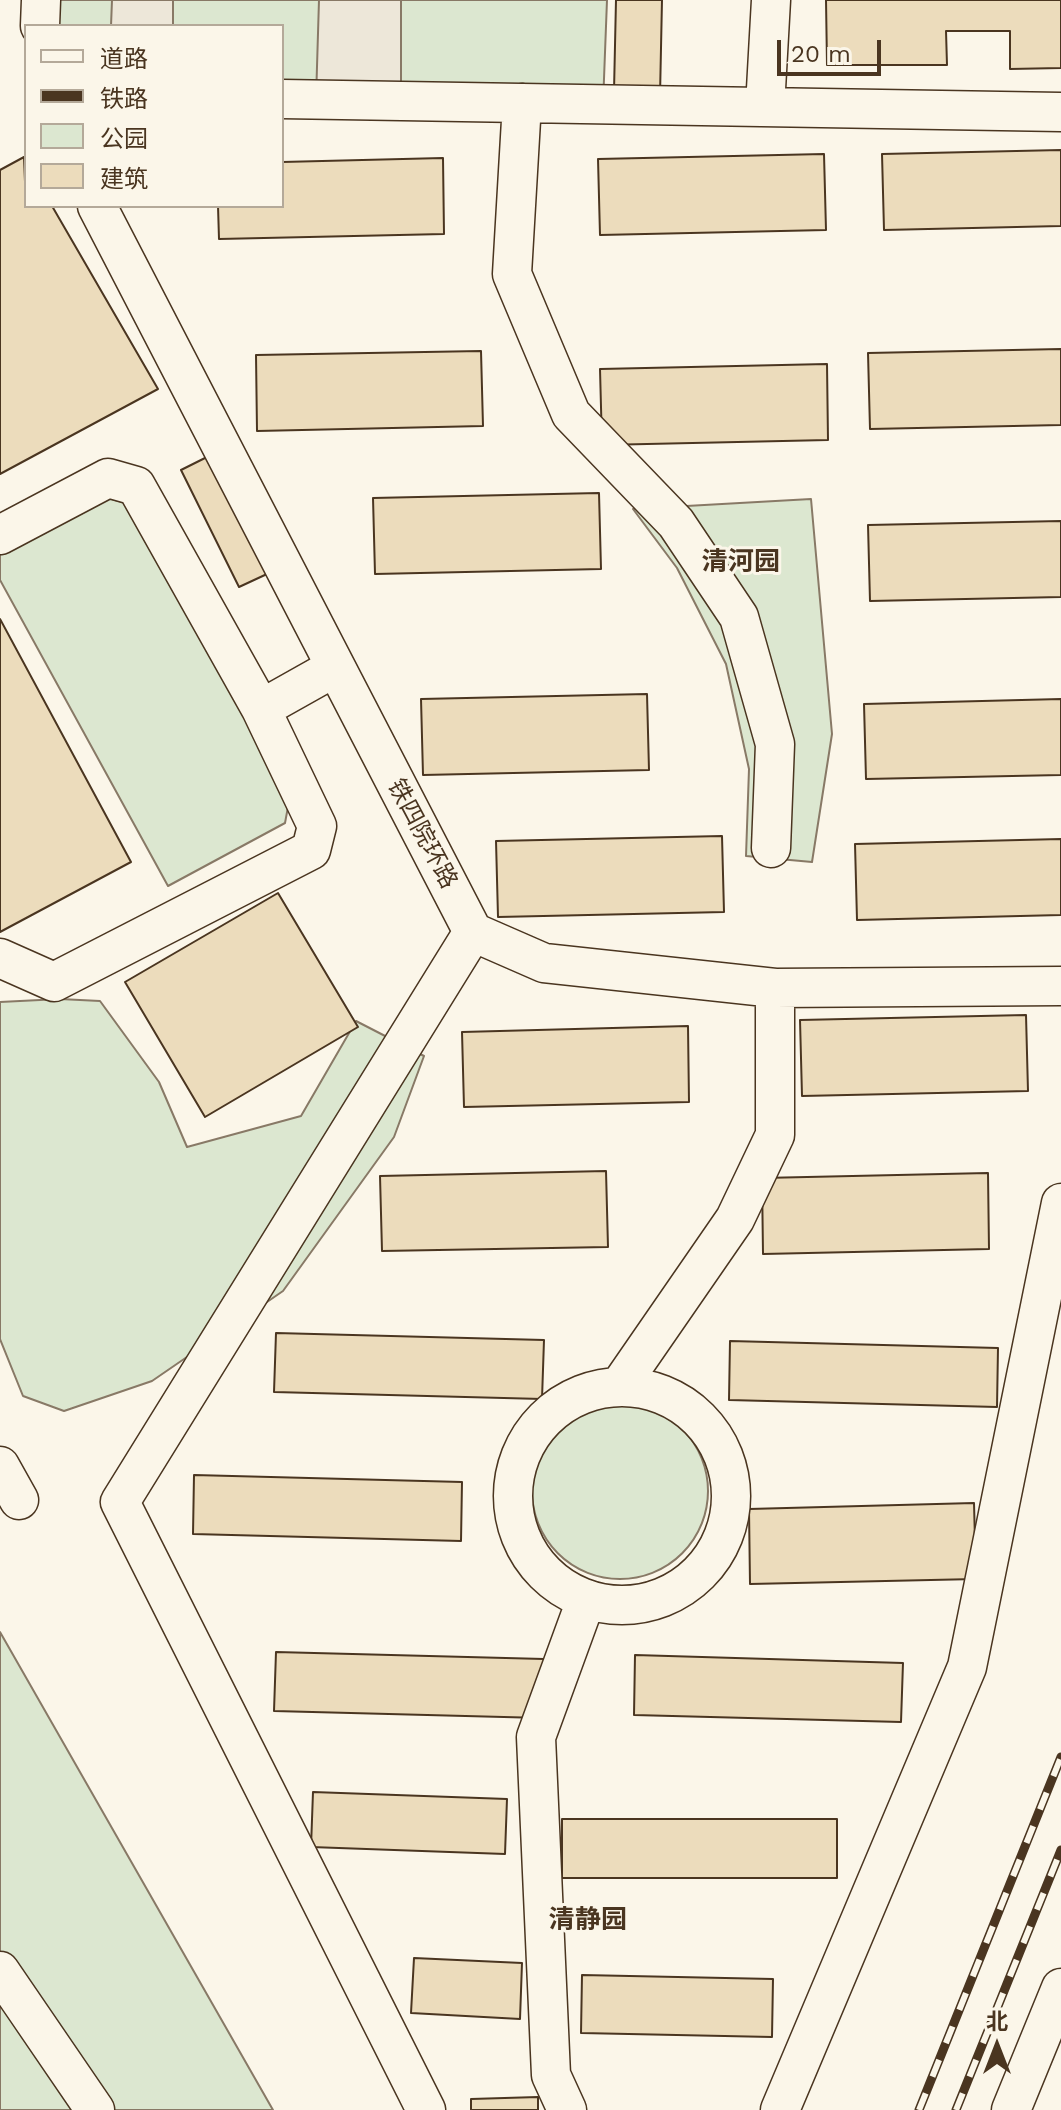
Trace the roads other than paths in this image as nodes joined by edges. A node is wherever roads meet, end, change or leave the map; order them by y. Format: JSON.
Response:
{"nodes":[{"id":1,"x":41,"y":0,"type":"edge"},
{"id":2,"x":771,"y":0,"type":"edge"},
{"id":3,"x":40,"y":24,"type":"edge"},
{"id":4,"x":284,"y":99,"type":"edge"},
{"id":5,"x":522,"y":103,"type":"junction"},
{"id":6,"x":765,"y":107,"type":"junction"},
{"id":7,"x":1061,"y":112,"type":"edge"},
{"id":8,"x":98,"y":208,"type":"edge"},
{"id":9,"x":0,"y":535,"type":"edge"},
{"id":10,"x":334,"y":668,"type":"junction"},
{"id":11,"x":261,"y":709,"type":"junction"},
{"id":12,"x":771,"y":848,"type":"dead end"},
{"id":13,"x":473,"y":932,"type":"junction"},
{"id":14,"x":0,"y":958,"type":"edge"},
{"id":15,"x":1061,"y":986,"type":"edge"},
{"id":16,"x":775,"y":988,"type":"junction"},
{"id":17,"x":1061,"y":1203,"type":"edge"},
{"id":18,"x":619,"y":1387,"type":"junction"},
{"id":19,"x":0,"y":1466,"type":"edge"},
{"id":20,"x":19,"y":1500,"type":"dead end"},
{"id":21,"x":586,"y":1600,"type":"junction"},
{"id":22,"x":0,"y":1971,"type":"edge"},
{"id":23,"x":1061,"y":1988,"type":"edge"},
{"id":24,"x":95,"y":2110,"type":"edge"},
{"id":25,"x":426,"y":2110,"type":"edge"},
{"id":26,"x":567,"y":2110,"type":"edge"},
{"id":27,"x":780,"y":2110,"type":"edge"},
{"id":28,"x":1011,"y":2110,"type":"edge"}],
"edges":[{"from":1,"to":3,"type":"street"},
{"from":2,"to":6,"type":"street"},
{"from":4,"to":5,"type":"street"},
{"from":5,"to":6,"type":"street"},
{"from":5,"to":12,"type":"street"},
{"from":6,"to":7,"type":"street"},
{"from":8,"to":10,"type":"street","name":"铁四院环路"},
{"from":9,"to":11,"type":"street"},
{"from":10,"to":11,"type":"street"},
{"from":10,"to":13,"type":"street","name":"铁四院环路"},
{"from":11,"to":14,"type":"street"},
{"from":13,"to":16,"type":"street"},
{"from":13,"to":25,"type":"street"},
{"from":15,"to":16,"type":"street"},
{"from":16,"to":18,"type":"street"},
{"from":17,"to":27,"type":"street"},
{"from":18,"to":21,"type":"street"},
{"from":18,"to":21,"type":"street"},
{"from":19,"to":20,"type":"street"},
{"from":21,"to":26,"type":"street"},
{"from":22,"to":24,"type":"street"},
{"from":23,"to":28,"type":"street"}]}
